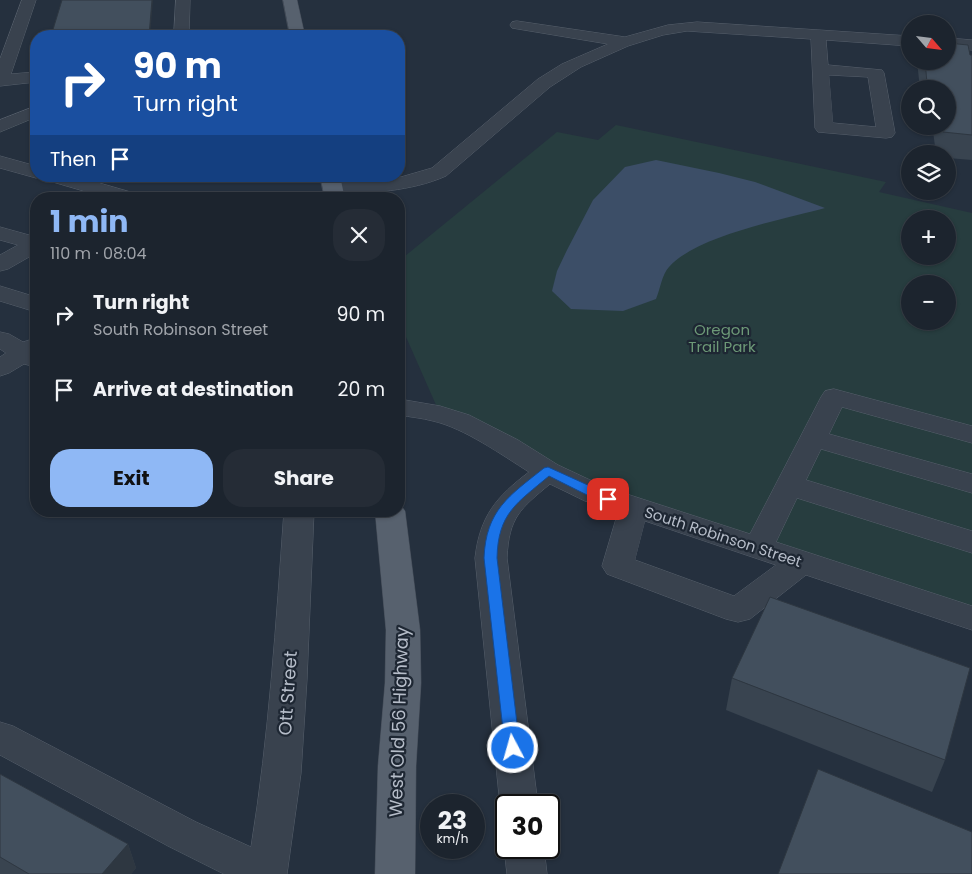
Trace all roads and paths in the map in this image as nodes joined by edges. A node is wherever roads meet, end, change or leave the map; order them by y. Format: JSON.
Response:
{"nodes":[{"id":1,"x":29,"y":0,"type":"edge"},
{"id":2,"x":183,"y":0,"type":"edge"},
{"id":3,"x":290,"y":0,"type":"edge"},
{"id":4,"x":517,"y":25,"type":"dead end"},
{"id":5,"x":182,"y":30,"type":"edge"},
{"id":6,"x":297,"y":30,"type":"edge"},
{"id":7,"x":818,"y":34,"type":"junction"},
{"id":8,"x":901,"y":40,"type":"edge"},
{"id":9,"x":626,"y":42,"type":"junction"},
{"id":10,"x":956,"y":44,"type":"edge"},
{"id":11,"x":972,"y":45,"type":"edge"},
{"id":12,"x":819,"y":69,"type":"junction"},
{"id":13,"x":30,"y":78,"type":"edge"},
{"id":14,"x":0,"y":80,"type":"edge"},
{"id":15,"x":30,"y":113,"type":"edge"},
{"id":16,"x":1,"y":126,"type":"edge"},
{"id":17,"x":0,"y":162,"type":"edge"},
{"id":18,"x":30,"y":170,"type":"edge"},
{"id":19,"x":73,"y":182,"type":"edge"},
{"id":20,"x":403,"y":182,"type":"edge"},
{"id":21,"x":405,"y":182,"type":"edge"},
{"id":22,"x":333,"y":188,"type":"edge"},
{"id":23,"x":106,"y":192,"type":"edge"},
{"id":24,"x":0,"y":233,"type":"edge"},
{"id":25,"x":30,"y":242,"type":"edge"},
{"id":26,"x":30,"y":247,"type":"edge"},
{"id":27,"x":0,"y":264,"type":"edge"},
{"id":28,"x":0,"y":293,"type":"edge"},
{"id":29,"x":30,"y":303,"type":"edge"},
{"id":30,"x":0,"y":339,"type":"edge"},
{"id":31,"x":30,"y":351,"type":"edge"},
{"id":32,"x":30,"y":353,"type":"edge"},
{"id":33,"x":0,"y":368,"type":"edge"},
{"id":34,"x":405,"y":408,"type":"edge"},
{"id":35,"x":972,"y":435,"type":"edge"},
{"id":36,"x":813,"y":438,"type":"junction"},
{"id":37,"x":548,"y":471,"type":"junction"},
{"id":38,"x":972,"y":484,"type":"edge"},
{"id":39,"x":789,"y":485,"type":"junction"},
{"id":40,"x":634,"y":507,"type":"junction"},
{"id":41,"x":299,"y":517,"type":"edge"},
{"id":42,"x":391,"y":517,"type":"edge"},
{"id":43,"x":972,"y":542,"type":"edge"},
{"id":44,"x":758,"y":548,"type":"junction"},
{"id":45,"x":802,"y":562,"type":"junction"},
{"id":46,"x":972,"y":618,"type":"edge"},
{"id":47,"x":0,"y":737,"type":"edge"},
{"id":48,"x":518,"y":794,"type":"edge"},
{"id":49,"x":525,"y":859,"type":"edge"},
{"id":50,"x":267,"y":874,"type":"edge"},
{"id":51,"x":395,"y":874,"type":"edge"},
{"id":52,"x":527,"y":874,"type":"edge"}],
"edges":[{"from":1,"to":14,"type":"street"},
{"from":2,"to":5,"type":"street"},
{"from":3,"to":6,"type":"main road"},
{"from":4,"to":9,"type":"street"},
{"from":7,"to":8,"type":"street"},
{"from":7,"to":9,"type":"street"},
{"from":7,"to":12,"type":"street"},
{"from":9,"to":21,"type":"street"},
{"from":10,"to":11,"type":"street"},
{"from":12,"to":12,"type":"street"},
{"from":13,"to":14,"type":"street"},
{"from":15,"to":16,"type":"street"},
{"from":17,"to":18,"type":"street"},
{"from":19,"to":23,"type":"street"},
{"from":20,"to":22,"type":"street"},
{"from":24,"to":25,"type":"street"},
{"from":26,"to":27,"type":"street"},
{"from":28,"to":29,"type":"street"},
{"from":30,"to":31,"type":"street"},
{"from":32,"to":33,"type":"street"},
{"from":34,"to":37,"type":"street","name":"South Robinson Street"},
{"from":35,"to":36,"type":"street"},
{"from":36,"to":38,"type":"street"},
{"from":36,"to":39,"type":"street"},
{"from":37,"to":40,"type":"street","name":"South Robinson Street"},
{"from":37,"to":48,"type":"street"},
{"from":39,"to":43,"type":"street"},
{"from":39,"to":44,"type":"street"},
{"from":40,"to":44,"type":"street","name":"South Robinson Street"},
{"from":40,"to":45,"type":"street"},
{"from":41,"to":50,"type":"street","name":"Ott Street"},
{"from":42,"to":51,"type":"main road","name":"West Old 56 Highway"},
{"from":44,"to":45,"type":"street","name":"South Robinson Street"},
{"from":45,"to":46,"type":"street","name":"South Robinson Street"},
{"from":47,"to":50,"type":"street"},
{"from":49,"to":52,"type":"street"}]}
